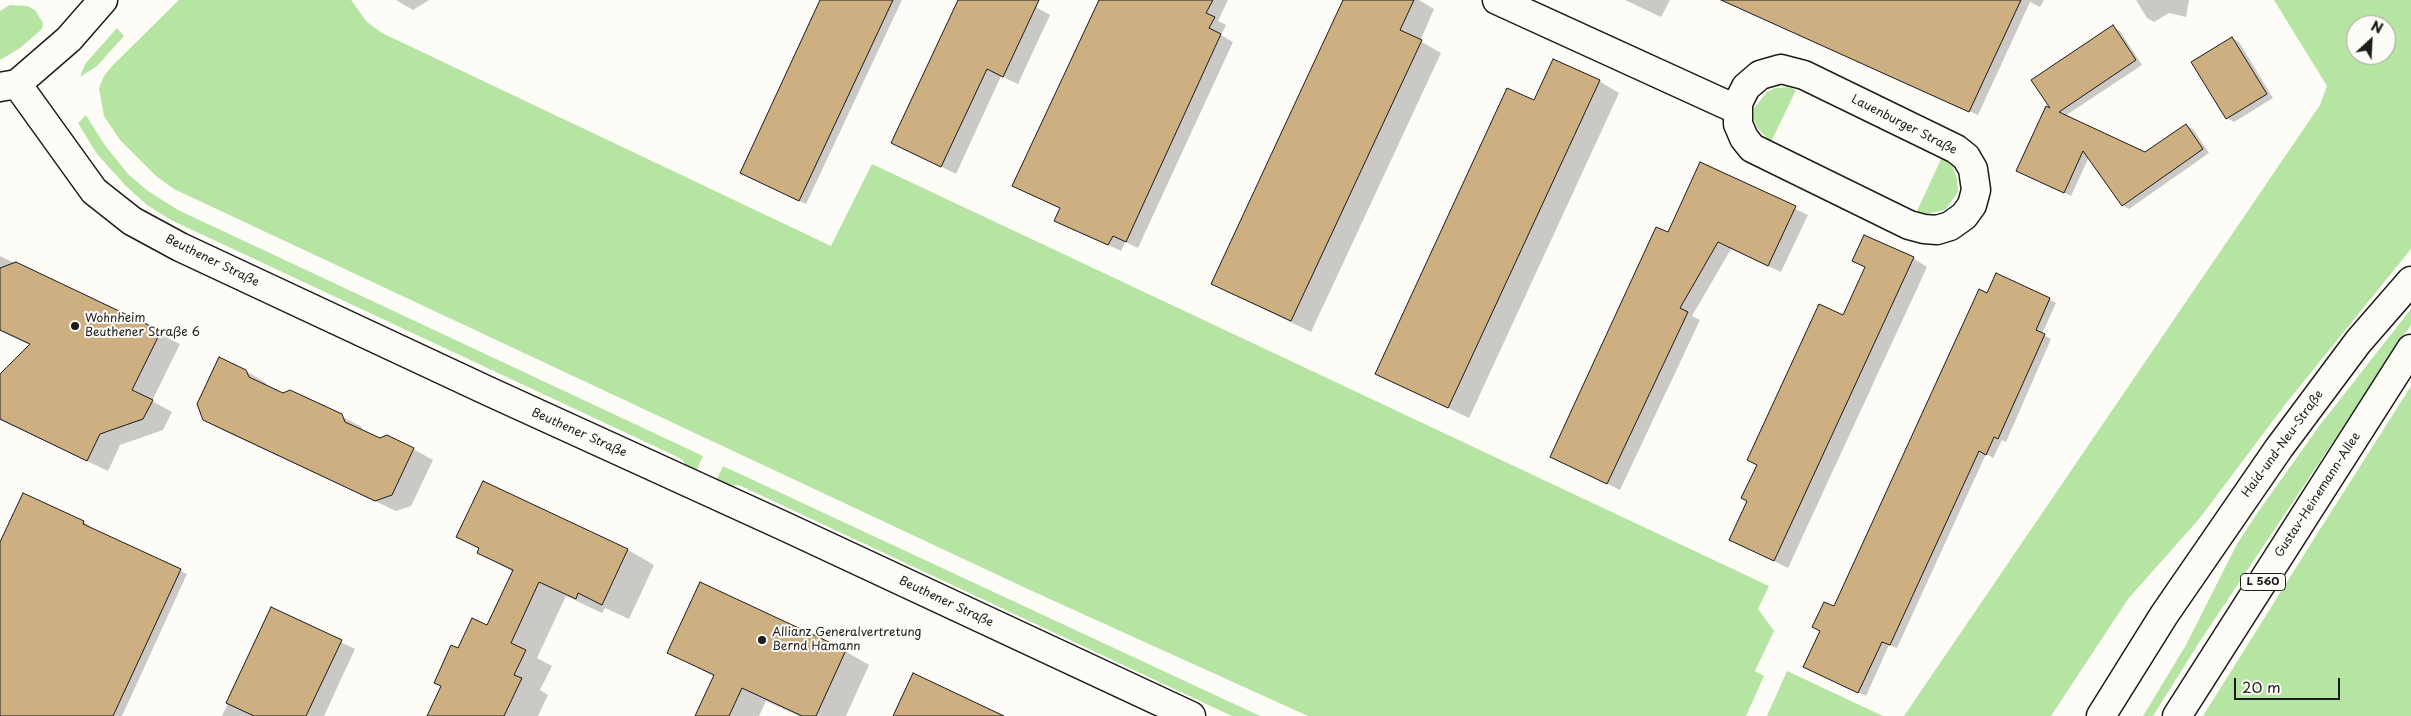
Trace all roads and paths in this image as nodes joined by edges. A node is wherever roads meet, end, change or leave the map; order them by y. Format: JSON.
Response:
{"nodes":[{"id":1,"x":103,"y":0,"type":"edge"},
{"id":2,"x":1497,"y":0,"type":"edge"},
{"id":3,"x":9,"y":86,"type":"edge"},
{"id":4,"x":1738,"y":110,"type":"junction"},
{"id":5,"x":2411,"y":281,"type":"edge"},
{"id":6,"x":2411,"y":350,"type":"edge"},
{"id":7,"x":1190,"y":716,"type":"edge"},
{"id":8,"x":2102,"y":716,"type":"edge"},
{"id":9,"x":2177,"y":716,"type":"edge"}],
"edges":[{"from":1,"to":3,"type":"street"},
{"from":2,"to":4,"type":"street"},
{"from":3,"to":7,"type":"street","name":"Beuthener Straße"},
{"from":4,"to":4,"type":"street","name":"Lauenburger Straße"},
{"from":5,"to":8,"type":"street","name":"Haid-und-Neu-Straße"},
{"from":6,"to":9,"type":"street","name":"Gustav-Heinemann-Allee","number":"L 560"}]}
